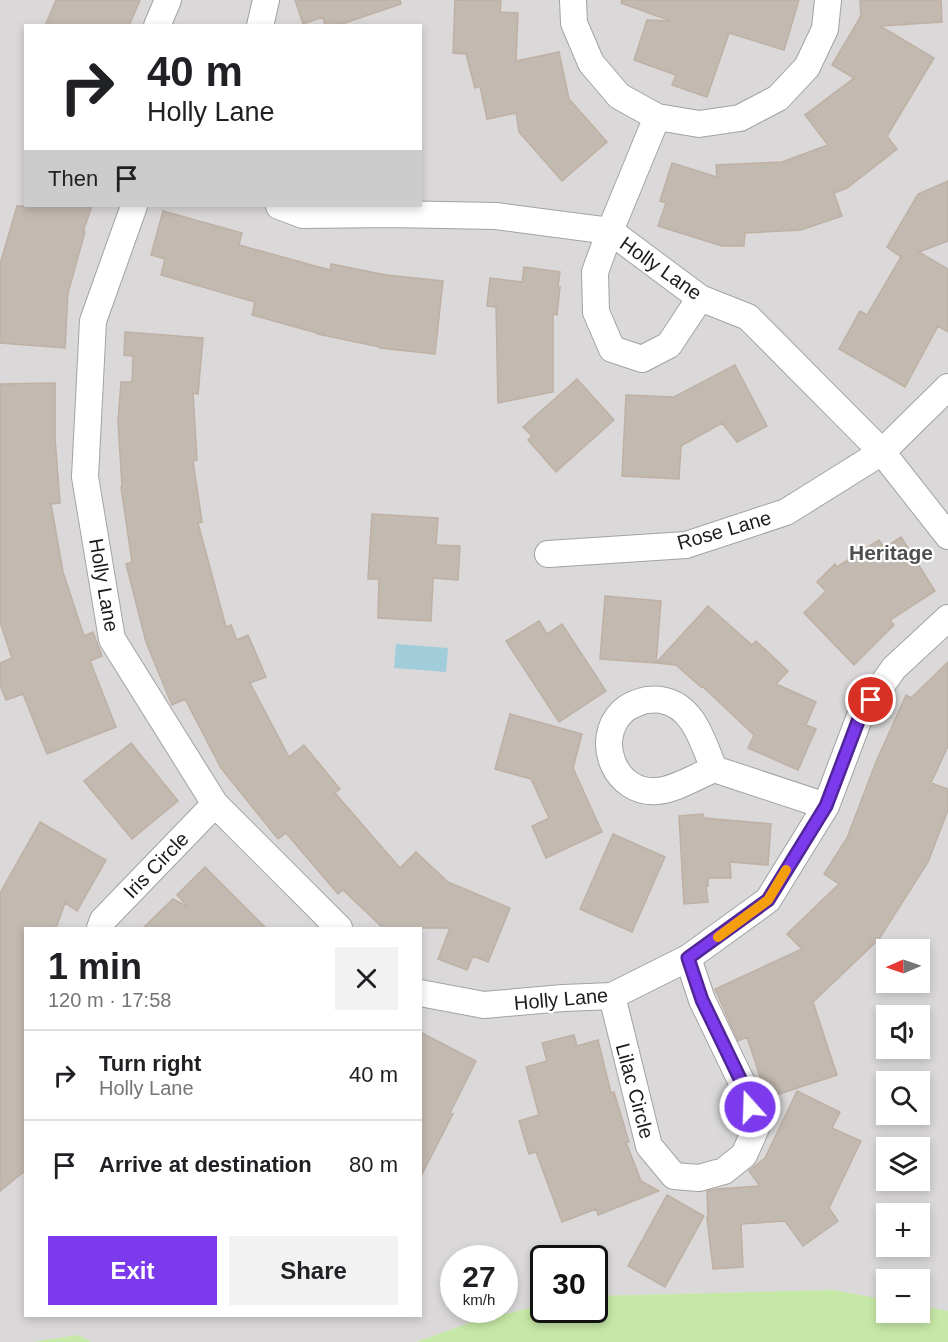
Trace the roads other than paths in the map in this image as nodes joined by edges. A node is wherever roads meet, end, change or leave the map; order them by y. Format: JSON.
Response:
{"nodes":[{"id":1,"x":168,"y":0,"type":"edge"},
{"id":2,"x":266,"y":0,"type":"edge"},
{"id":3,"x":573,"y":0,"type":"edge"},
{"id":4,"x":828,"y":0,"type":"edge"},
{"id":5,"x":158,"y":24,"type":"edge"},
{"id":6,"x":260,"y":24,"type":"edge"},
{"id":7,"x":657,"y":117,"type":"junction"},
{"id":8,"x":134,"y":207,"type":"edge"},
{"id":9,"x":282,"y":207,"type":"edge"},
{"id":10,"x":610,"y":231,"type":"junction"},
{"id":11,"x":700,"y":298,"type":"junction"},
{"id":12,"x":948,"y":387,"type":"edge"},
{"id":13,"x":882,"y":452,"type":"junction"},
{"id":14,"x":948,"y":536,"type":"edge"},
{"id":15,"x":548,"y":554,"type":"dead end"},
{"id":16,"x":948,"y":618,"type":"edge"},
{"id":17,"x":714,"y":769,"type":"dead end"},
{"id":18,"x":215,"y":804,"type":"junction"},
{"id":19,"x":826,"y":806,"type":"junction"},
{"id":20,"x":100,"y":927,"type":"edge"},
{"id":21,"x":338,"y":927,"type":"edge"},
{"id":22,"x":688,"y":958,"type":"junction"},
{"id":23,"x":422,"y":993,"type":"edge"},
{"id":24,"x":612,"y":996,"type":"junction"}],
"edges":[{"from":1,"to":5,"type":"street"},
{"from":2,"to":6,"type":"street"},
{"from":3,"to":7,"type":"street"},
{"from":4,"to":7,"type":"street"},
{"from":7,"to":10,"type":"street"},
{"from":8,"to":18,"type":"street","name":"Holly Lane"},
{"from":9,"to":10,"type":"street","name":"Holly Lane"},
{"from":10,"to":11,"type":"street","name":"Holly Lane"},
{"from":10,"to":11,"type":"street"},
{"from":11,"to":13,"type":"street","name":"Holly Lane"},
{"from":12,"to":13,"type":"street","name":"Rose Lane"},
{"from":13,"to":14,"type":"street","name":"Holly Lane"},
{"from":13,"to":15,"type":"street","name":"Rose Lane"},
{"from":16,"to":19,"type":"street","name":"Holly Lane"},
{"from":17,"to":19,"type":"street"},
{"from":18,"to":20,"type":"street","name":"Iris Circle"},
{"from":18,"to":21,"type":"street","name":"Holly Lane"},
{"from":19,"to":22,"type":"street","name":"Holly Lane"},
{"from":22,"to":24,"type":"street","name":"Holly Lane"},
{"from":22,"to":24,"type":"street","name":"Lilac Circle"},
{"from":23,"to":24,"type":"street","name":"Holly Lane"}]}
